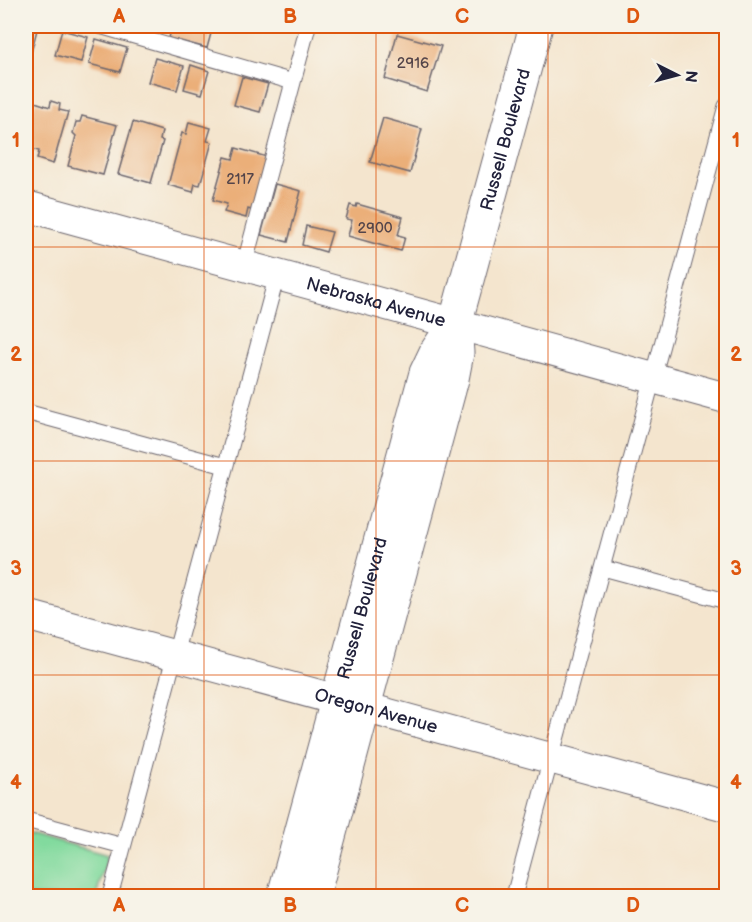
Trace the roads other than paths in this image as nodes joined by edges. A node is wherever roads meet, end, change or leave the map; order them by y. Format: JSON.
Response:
{"nodes":[{"id":1,"x":100,"y":26,"type":"edge"},
{"id":2,"x":308,"y":26,"type":"edge"},
{"id":3,"x":536,"y":26,"type":"edge"},
{"id":4,"x":293,"y":82,"type":"junction"},
{"id":5,"x":726,"y":106,"type":"edge"},
{"id":6,"x":26,"y":206,"type":"edge"},
{"id":7,"x":244,"y":266,"type":"junction"},
{"id":8,"x":277,"y":275,"type":"junction"},
{"id":9,"x":455,"y":324,"type":"junction"},
{"id":10,"x":653,"y":378,"type":"junction"},
{"id":11,"x":726,"y":398,"type":"edge"},
{"id":12,"x":26,"y":412,"type":"edge"},
{"id":13,"x":225,"y":466,"type":"junction"},
{"id":14,"x":603,"y":568,"type":"junction"},
{"id":15,"x":726,"y":601,"type":"edge"},
{"id":16,"x":26,"y":615,"type":"edge"},
{"id":17,"x":174,"y":655,"type":"junction"},
{"id":18,"x":351,"y":704,"type":"junction"},
{"id":19,"x":551,"y":758,"type":"junction"},
{"id":20,"x":726,"y":806,"type":"edge"},
{"id":21,"x":26,"y":820,"type":"edge"},
{"id":22,"x":123,"y":846,"type":"junction"},
{"id":23,"x":110,"y":897,"type":"edge"},
{"id":24,"x":284,"y":897,"type":"edge"},
{"id":25,"x":313,"y":897,"type":"edge"},
{"id":26,"x":514,"y":897,"type":"edge"}],
"edges":[{"from":1,"to":4,"type":"lane"},
{"from":2,"to":4,"type":"lane"},
{"from":3,"to":9,"type":"main road","name":"Russell Boulevard"},
{"from":4,"to":7,"type":"lane"},
{"from":5,"to":10,"type":"lane"},
{"from":6,"to":7,"type":"street","name":"Nebraska Avenue"},
{"from":7,"to":8,"type":"street","name":"Nebraska Avenue"},
{"from":8,"to":9,"type":"street","name":"Nebraska Avenue"},
{"from":8,"to":13,"type":"lane"},
{"from":9,"to":10,"type":"street","name":"Nebraska Avenue"},
{"from":9,"to":18,"type":"main road","name":"Russell Boulevard"},
{"from":10,"to":11,"type":"street","name":"Nebraska Avenue"},
{"from":10,"to":14,"type":"lane"},
{"from":12,"to":13,"type":"lane"},
{"from":13,"to":17,"type":"lane"},
{"from":14,"to":15,"type":"lane"},
{"from":14,"to":19,"type":"lane"},
{"from":16,"to":17,"type":"street","name":"Oregon Avenue"},
{"from":17,"to":18,"type":"street","name":"Oregon Avenue"},
{"from":17,"to":22,"type":"lane"},
{"from":18,"to":19,"type":"street","name":"Oregon Avenue"},
{"from":18,"to":24,"type":"main road","name":"Russell Boulevard"},
{"from":18,"to":25,"type":"main road","name":"Russell Boulevard"},
{"from":19,"to":20,"type":"street","name":"Oregon Avenue"},
{"from":19,"to":26,"type":"lane"},
{"from":21,"to":22,"type":"lane"},
{"from":22,"to":23,"type":"lane"}]}
